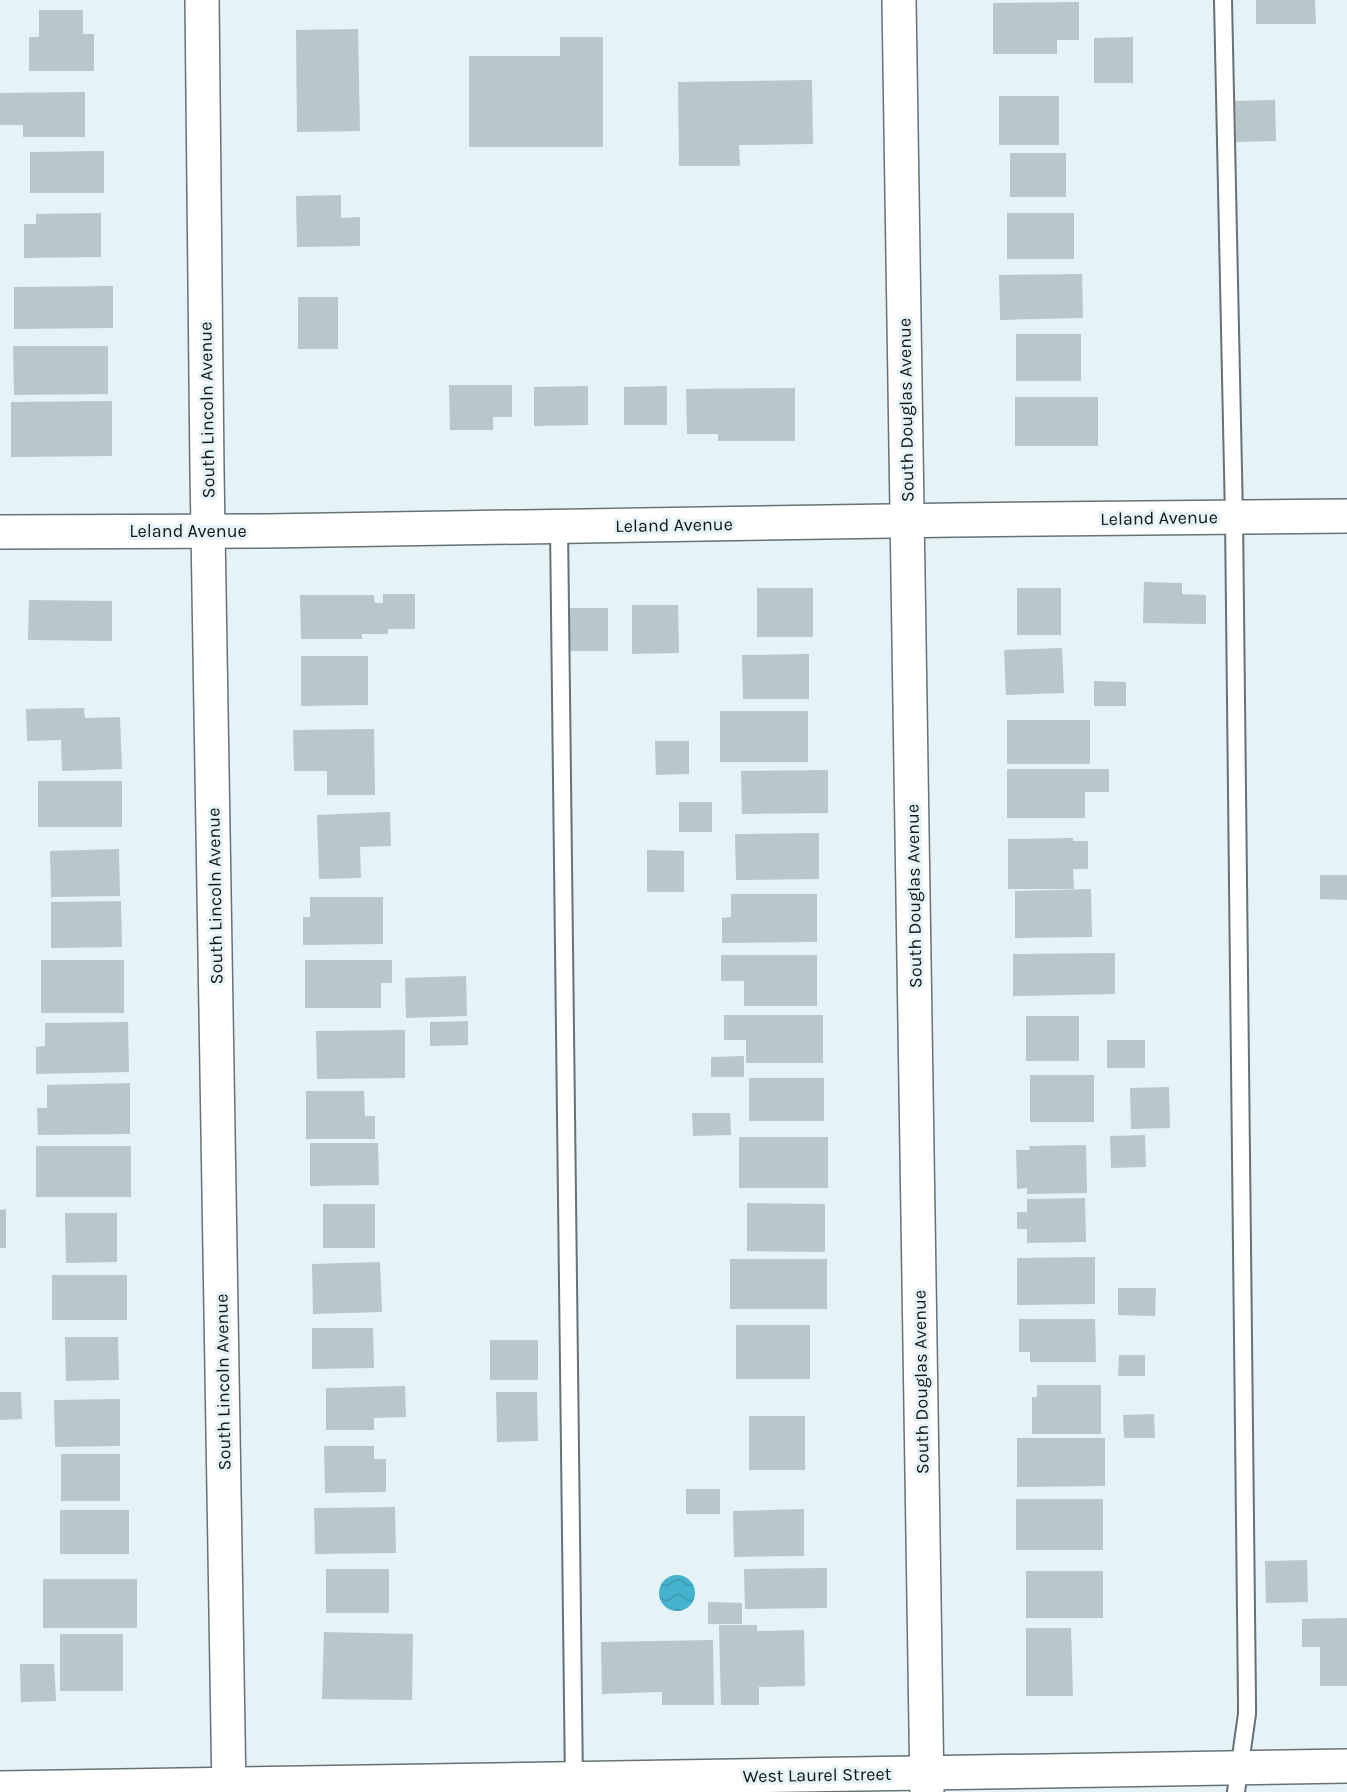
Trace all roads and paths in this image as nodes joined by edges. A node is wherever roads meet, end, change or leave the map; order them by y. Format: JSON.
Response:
{"nodes":[{"id":1,"x":202,"y":0,"type":"edge"},
{"id":2,"x":899,"y":0,"type":"edge"},
{"id":3,"x":1223,"y":0,"type":"edge"},
{"id":4,"x":1347,"y":516,"type":"edge"},
{"id":5,"x":1234,"y":517,"type":"junction"},
{"id":6,"x":908,"y":521,"type":"junction"},
{"id":7,"x":559,"y":527,"type":"junction"},
{"id":8,"x":0,"y":532,"type":"edge"},
{"id":9,"x":208,"y":532,"type":"junction"},
{"id":10,"x":1347,"y":1767,"type":"edge"},
{"id":11,"x":1238,"y":1780,"type":"edge"},
{"id":12,"x":927,"y":1782,"type":"edge"},
{"id":13,"x":574,"y":1786,"type":"edge"},
{"id":14,"x":0,"y":1788,"type":"edge"},
{"id":15,"x":229,"y":1789,"type":"edge"}],
"edges":[{"from":1,"to":9,"type":"street","name":"South Lincoln Avenue"},
{"from":2,"to":6,"type":"street","name":"South Douglas Avenue"},
{"from":3,"to":5,"type":"lane"},
{"from":4,"to":5,"type":"street","name":"Leland Avenue"},
{"from":5,"to":6,"type":"street","name":"Leland Avenue"},
{"from":5,"to":11,"type":"lane"},
{"from":6,"to":7,"type":"street","name":"Leland Avenue"},
{"from":6,"to":12,"type":"street","name":"South Douglas Avenue"},
{"from":7,"to":9,"type":"street","name":"Leland Avenue"},
{"from":7,"to":13,"type":"lane"},
{"from":8,"to":9,"type":"street","name":"Leland Avenue"},
{"from":9,"to":15,"type":"street","name":"South Lincoln Avenue"},
{"from":10,"to":11,"type":"street","name":"West Laurel Street"},
{"from":11,"to":12,"type":"street","name":"West Laurel Street"},
{"from":12,"to":13,"type":"street","name":"West Laurel Street"},
{"from":13,"to":15,"type":"street","name":"West Laurel Street"},
{"from":14,"to":15,"type":"street","name":"West Laurel Street"}]}
